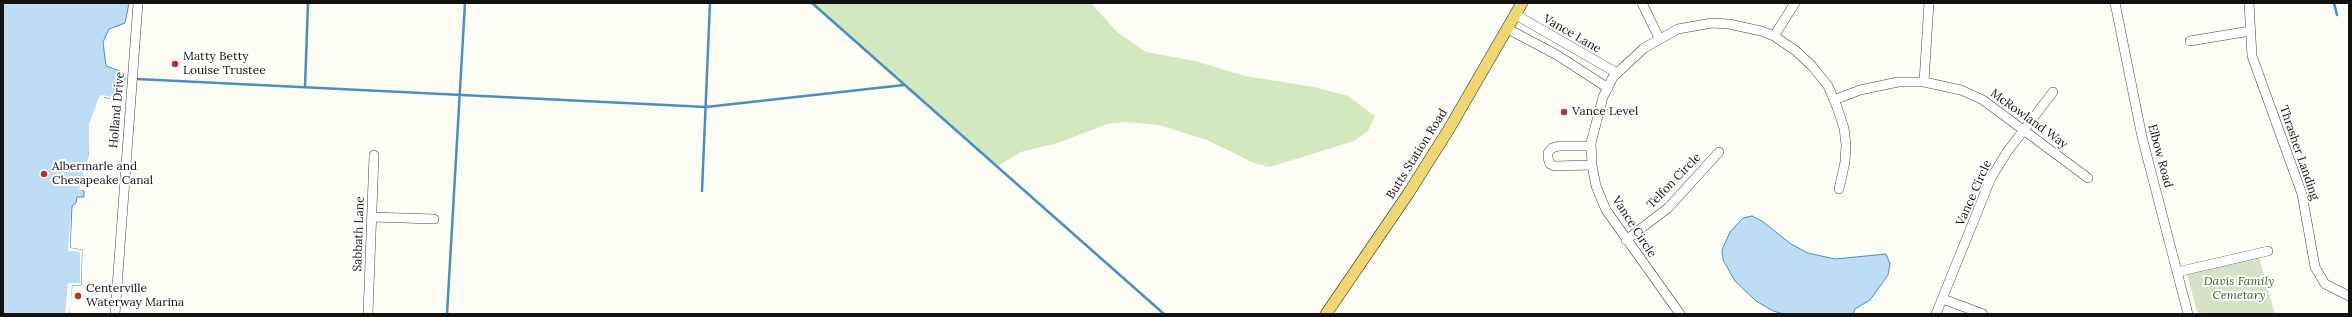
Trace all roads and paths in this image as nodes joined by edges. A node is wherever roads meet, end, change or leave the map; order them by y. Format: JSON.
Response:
{"nodes":[{"id":1,"x":138,"y":3,"type":"edge"},
{"id":2,"x":1522,"y":3,"type":"edge"},
{"id":3,"x":1642,"y":3,"type":"edge"},
{"id":4,"x":1795,"y":3,"type":"edge"},
{"id":5,"x":1929,"y":3,"type":"edge"},
{"id":6,"x":2115,"y":3,"type":"edge"},
{"id":7,"x":2249,"y":3,"type":"edge"},
{"id":8,"x":1516,"y":15,"type":"junction"},
{"id":9,"x":1508,"y":29,"type":"junction"},
{"id":10,"x":2250,"y":31,"type":"junction"},
{"id":11,"x":1774,"y":36,"type":"junction"},
{"id":12,"x":1660,"y":38,"type":"junction"},
{"id":13,"x":2190,"y":41,"type":"dead end"},
{"id":14,"x":1617,"y":74,"type":"junction"},
{"id":15,"x":1924,"y":82,"type":"junction"},
{"id":16,"x":1608,"y":88,"type":"junction"},
{"id":17,"x":2052,"y":92,"type":"dead end"},
{"id":18,"x":1834,"y":100,"type":"junction"},
{"id":19,"x":2024,"y":128,"type":"junction"},
{"id":20,"x":1591,"y":146,"type":"junction"},
{"id":21,"x":1719,"y":152,"type":"dead end"},
{"id":22,"x":374,"y":155,"type":"dead end"},
{"id":23,"x":1592,"y":165,"type":"junction"},
{"id":24,"x":2088,"y":178,"type":"dead end"},
{"id":25,"x":1839,"y":189,"type":"dead end"},
{"id":26,"x":372,"y":217,"type":"junction"},
{"id":27,"x":434,"y":219,"type":"dead end"},
{"id":28,"x":1626,"y":240,"type":"junction"},
{"id":29,"x":2268,"y":251,"type":"dead end"},
{"id":30,"x":2177,"y":272,"type":"junction"},
{"id":31,"x":2349,"y":296,"type":"edge"},
{"id":32,"x":1943,"y":300,"type":"junction"},
{"id":33,"x":115,"y":314,"type":"edge"},
{"id":34,"x":368,"y":314,"type":"edge"},
{"id":35,"x":1326,"y":314,"type":"edge"},
{"id":36,"x":1680,"y":314,"type":"edge"},
{"id":37,"x":1936,"y":314,"type":"edge"},
{"id":38,"x":1983,"y":314,"type":"edge"},
{"id":39,"x":2188,"y":314,"type":"edge"}],
"edges":[{"from":1,"to":33,"type":"street","name":"Holland Drive"},
{"from":2,"to":8,"type":"main road","name":"Butts Station Road"},
{"from":3,"to":12,"type":"street"},
{"from":4,"to":11,"type":"street"},
{"from":5,"to":15,"type":"street"},
{"from":6,"to":30,"type":"street","name":"Elbow Road"},
{"from":7,"to":10,"type":"street","name":"Thrasher Landing"},
{"from":8,"to":9,"type":"main road","name":"Butts Station Road"},
{"from":8,"to":14,"type":"street","name":"Vance Lane"},
{"from":9,"to":16,"type":"street"},
{"from":9,"to":35,"type":"main road","name":"Butts Station Road"},
{"from":10,"to":13,"type":"street"},
{"from":10,"to":31,"type":"street","name":"Thrasher Landing"},
{"from":11,"to":12,"type":"street","name":"Vance Circle"},
{"from":11,"to":18,"type":"street","name":"Vance Circle"},
{"from":12,"to":14,"type":"street","name":"Vance Circle"},
{"from":14,"to":16,"type":"street","name":"Vance Circle"},
{"from":15,"to":18,"type":"street","name":"McRowland Way"},
{"from":15,"to":19,"type":"street","name":"McRowland Way"},
{"from":16,"to":20,"type":"street","name":"Vance Circle"},
{"from":17,"to":19,"type":"street","name":"Vance Circle"},
{"from":18,"to":25,"type":"street","name":"Vance Circle"},
{"from":19,"to":24,"type":"street","name":"McRowland Way"},
{"from":19,"to":32,"type":"street","name":"Vance Circle"},
{"from":20,"to":23,"type":"street","name":"Vance Circle"},
{"from":20,"to":23,"type":"street"},
{"from":21,"to":28,"type":"street","name":"Telfon Circle"},
{"from":22,"to":26,"type":"street","name":"Sabbath Lane"},
{"from":23,"to":28,"type":"street","name":"Vance Circle"},
{"from":26,"to":27,"type":"street"},
{"from":26,"to":34,"type":"street","name":"Sabbath Lane"},
{"from":28,"to":36,"type":"street","name":"Vance Circle"},
{"from":29,"to":30,"type":"street"},
{"from":30,"to":39,"type":"street","name":"Elbow Road"},
{"from":32,"to":37,"type":"street","name":"Vance Circle"},
{"from":32,"to":38,"type":"street"}]}
